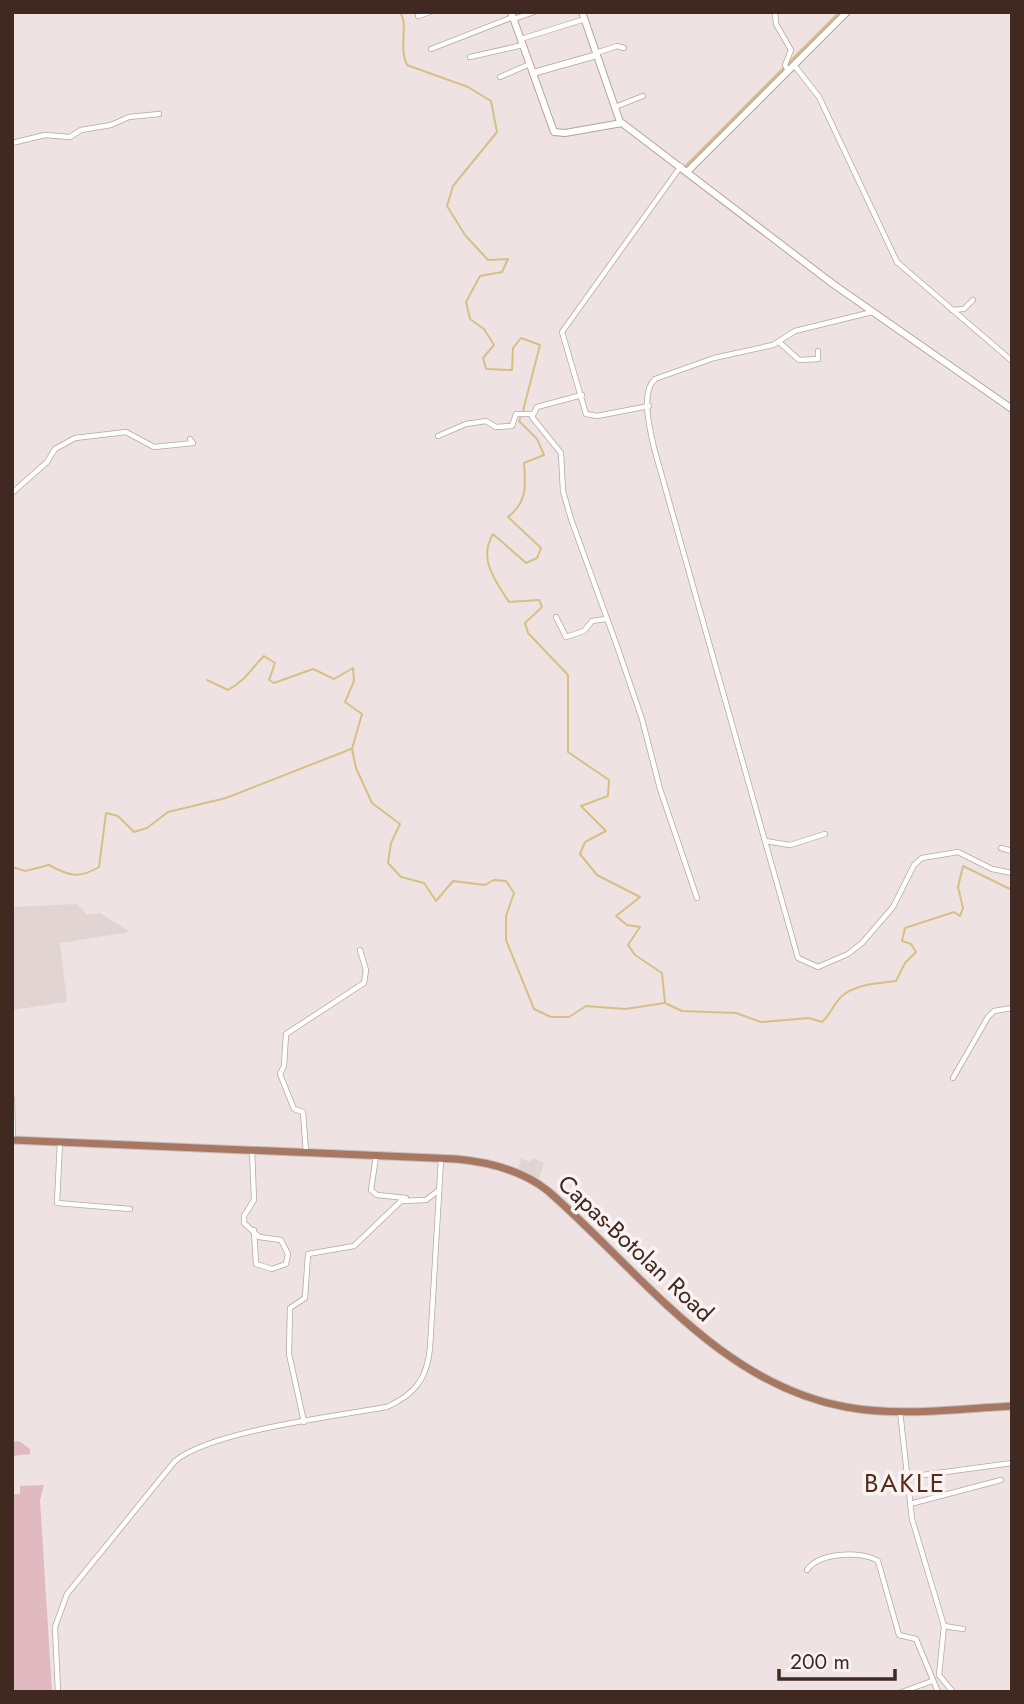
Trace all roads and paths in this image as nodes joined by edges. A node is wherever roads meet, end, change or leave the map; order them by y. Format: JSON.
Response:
{"nodes":[{"id":1,"x":430,"y":12,"type":"edge"},
{"id":2,"x":534,"y":12,"type":"edge"},
{"id":3,"x":775,"y":12,"type":"edge"},
{"id":4,"x":847,"y":12,"type":"edge"},
{"id":5,"x":583,"y":15,"type":"edge"},
{"id":6,"x":418,"y":16,"type":"dead end"},
{"id":7,"x":512,"y":16,"type":"edge"},
{"id":8,"x":522,"y":42,"type":"junction"},
{"id":9,"x":624,"y":48,"type":"dead end"},
{"id":10,"x":430,"y":49,"type":"dead end"},
{"id":11,"x":597,"y":54,"type":"junction"},
{"id":12,"x":470,"y":57,"type":"dead end"},
{"id":13,"x":530,"y":64,"type":"junction"},
{"id":14,"x":794,"y":65,"type":"junction"},
{"id":15,"x":788,"y":71,"type":"junction"},
{"id":16,"x":533,"y":73,"type":"junction"},
{"id":17,"x":500,"y":77,"type":"dead end"},
{"id":18,"x":643,"y":96,"type":"dead end"},
{"id":19,"x":615,"y":107,"type":"junction"},
{"id":20,"x":159,"y":114,"type":"dead end"},
{"id":21,"x":620,"y":122,"type":"junction"},
{"id":22,"x":12,"y":143,"type":"edge"},
{"id":23,"x":681,"y":166,"type":"junction"},
{"id":24,"x":688,"y":171,"type":"junction"},
{"id":25,"x":973,"y":300,"type":"dead end"},
{"id":26,"x":952,"y":310,"type":"junction"},
{"id":27,"x":872,"y":312,"type":"junction"},
{"id":28,"x":779,"y":342,"type":"junction"},
{"id":29,"x":818,"y":351,"type":"dead end"},
{"id":30,"x":1012,"y":361,"type":"edge"},
{"id":31,"x":582,"y":396,"type":"junction"},
{"id":32,"x":649,"y":406,"type":"junction"},
{"id":33,"x":1012,"y":409,"type":"edge"},
{"id":34,"x":526,"y":414,"type":"junction"},
{"id":35,"x":438,"y":436,"type":"dead end"},
{"id":36,"x":190,"y":439,"type":"dead end"},
{"id":37,"x":12,"y":492,"type":"edge"},
{"id":38,"x":556,"y":617,"type":"dead end"},
{"id":39,"x":606,"y":619,"type":"junction"},
{"id":40,"x":825,"y":834,"type":"dead end"},
{"id":41,"x":764,"y":840,"type":"junction"},
{"id":42,"x":1001,"y":848,"type":"dead end"},
{"id":43,"x":1012,"y":851,"type":"edge"},
{"id":44,"x":1012,"y":873,"type":"edge"},
{"id":45,"x":697,"y":898,"type":"dead end"},
{"id":46,"x":360,"y":950,"type":"dead end"},
{"id":47,"x":1012,"y":1008,"type":"edge"},
{"id":48,"x":953,"y":1078,"type":"dead end"},
{"id":49,"x":12,"y":1099,"type":"edge"},
{"id":50,"x":13,"y":1140,"type":"edge"},
{"id":51,"x":60,"y":1140,"type":"junction"},
{"id":52,"x":252,"y":1149,"type":"junction"},
{"id":53,"x":306,"y":1152,"type":"junction"},
{"id":54,"x":376,"y":1155,"type":"junction"},
{"id":55,"x":442,"y":1158,"type":"junction"},
{"id":56,"x":439,"y":1189,"type":"junction"},
{"id":57,"x":407,"y":1198,"type":"junction"},
{"id":58,"x":130,"y":1209,"type":"dead end"},
{"id":59,"x":254,"y":1230,"type":"junction"},
{"id":60,"x":1012,"y":1406,"type":"edge"},
{"id":61,"x":900,"y":1411,"type":"junction"},
{"id":62,"x":304,"y":1422,"type":"junction"},
{"id":63,"x":1012,"y":1463,"type":"edge"},
{"id":64,"x":908,"y":1477,"type":"junction"},
{"id":65,"x":1001,"y":1480,"type":"dead end"},
{"id":66,"x":910,"y":1504,"type":"junction"},
{"id":67,"x":807,"y":1570,"type":"dead end"},
{"id":68,"x":944,"y":1626,"type":"junction"},
{"id":69,"x":963,"y":1629,"type":"dead end"},
{"id":70,"x":932,"y":1681,"type":"junction"},
{"id":71,"x":58,"y":1692,"type":"edge"},
{"id":72,"x":902,"y":1692,"type":"edge"},
{"id":73,"x":938,"y":1692,"type":"edge"},
{"id":74,"x":953,"y":1692,"type":"edge"}],
"edges":[{"from":1,"to":6,"type":"street"},
{"from":2,"to":7,"type":"street"},
{"from":3,"to":15,"type":"street"},
{"from":4,"to":14,"type":"main road"},
{"from":5,"to":8,"type":"street"},
{"from":5,"to":11,"type":"main road"},
{"from":7,"to":8,"type":"main road"},
{"from":7,"to":10,"type":"street"},
{"from":8,"to":12,"type":"street"},
{"from":8,"to":13,"type":"main road"},
{"from":9,"to":11,"type":"street"},
{"from":11,"to":16,"type":"main road"},
{"from":11,"to":19,"type":"main road"},
{"from":13,"to":16,"type":"main road"},
{"from":13,"to":17,"type":"street"},
{"from":14,"to":15,"type":"main road"},
{"from":14,"to":26,"type":"street"},
{"from":15,"to":24,"type":"main road"},
{"from":16,"to":21,"type":"main road"},
{"from":18,"to":19,"type":"street"},
{"from":19,"to":21,"type":"main road"},
{"from":20,"to":22,"type":"street"},
{"from":21,"to":23,"type":"main road"},
{"from":23,"to":24,"type":"main road"},
{"from":23,"to":31,"type":"street"},
{"from":24,"to":27,"type":"main road"},
{"from":25,"to":26,"type":"street"},
{"from":26,"to":30,"type":"street"},
{"from":27,"to":28,"type":"street"},
{"from":27,"to":33,"type":"main road"},
{"from":28,"to":29,"type":"street"},
{"from":28,"to":32,"type":"street"},
{"from":31,"to":32,"type":"street"},
{"from":31,"to":34,"type":"street"},
{"from":32,"to":41,"type":"street"},
{"from":34,"to":35,"type":"street"},
{"from":34,"to":39,"type":"street"},
{"from":36,"to":37,"type":"street"},
{"from":38,"to":39,"type":"street"},
{"from":39,"to":45,"type":"street"},
{"from":40,"to":41,"type":"street"},
{"from":41,"to":44,"type":"street"},
{"from":42,"to":43,"type":"street"},
{"from":46,"to":53,"type":"street"},
{"from":47,"to":48,"type":"street"},
{"from":49,"to":50,"type":"street"},
{"from":50,"to":51,"type":"main road","name":"Capas-Botolan Road"},
{"from":51,"to":52,"type":"main road","name":"Capas-Botolan Road"},
{"from":51,"to":58,"type":"street"},
{"from":52,"to":53,"type":"main road","name":"Capas-Botolan Road"},
{"from":52,"to":59,"type":"street"},
{"from":53,"to":54,"type":"main road","name":"Capas-Botolan Road"},
{"from":54,"to":55,"type":"main road","name":"Capas-Botolan Road"},
{"from":54,"to":57,"type":"street"},
{"from":55,"to":56,"type":"street"},
{"from":55,"to":61,"type":"main road","name":"Capas-Botolan Road"},
{"from":56,"to":57,"type":"street"},
{"from":56,"to":62,"type":"street"},
{"from":57,"to":62,"type":"street"},
{"from":59,"to":59,"type":"street"},
{"from":60,"to":61,"type":"main road","name":"Capas-Botolan Road"},
{"from":61,"to":64,"type":"street"},
{"from":62,"to":71,"type":"street"},
{"from":63,"to":64,"type":"street"},
{"from":64,"to":66,"type":"street"},
{"from":65,"to":66,"type":"street"},
{"from":66,"to":68,"type":"street"},
{"from":67,"to":70,"type":"street"},
{"from":68,"to":69,"type":"street"},
{"from":68,"to":74,"type":"street"},
{"from":70,"to":72,"type":"street"},
{"from":70,"to":73,"type":"street"}]}
